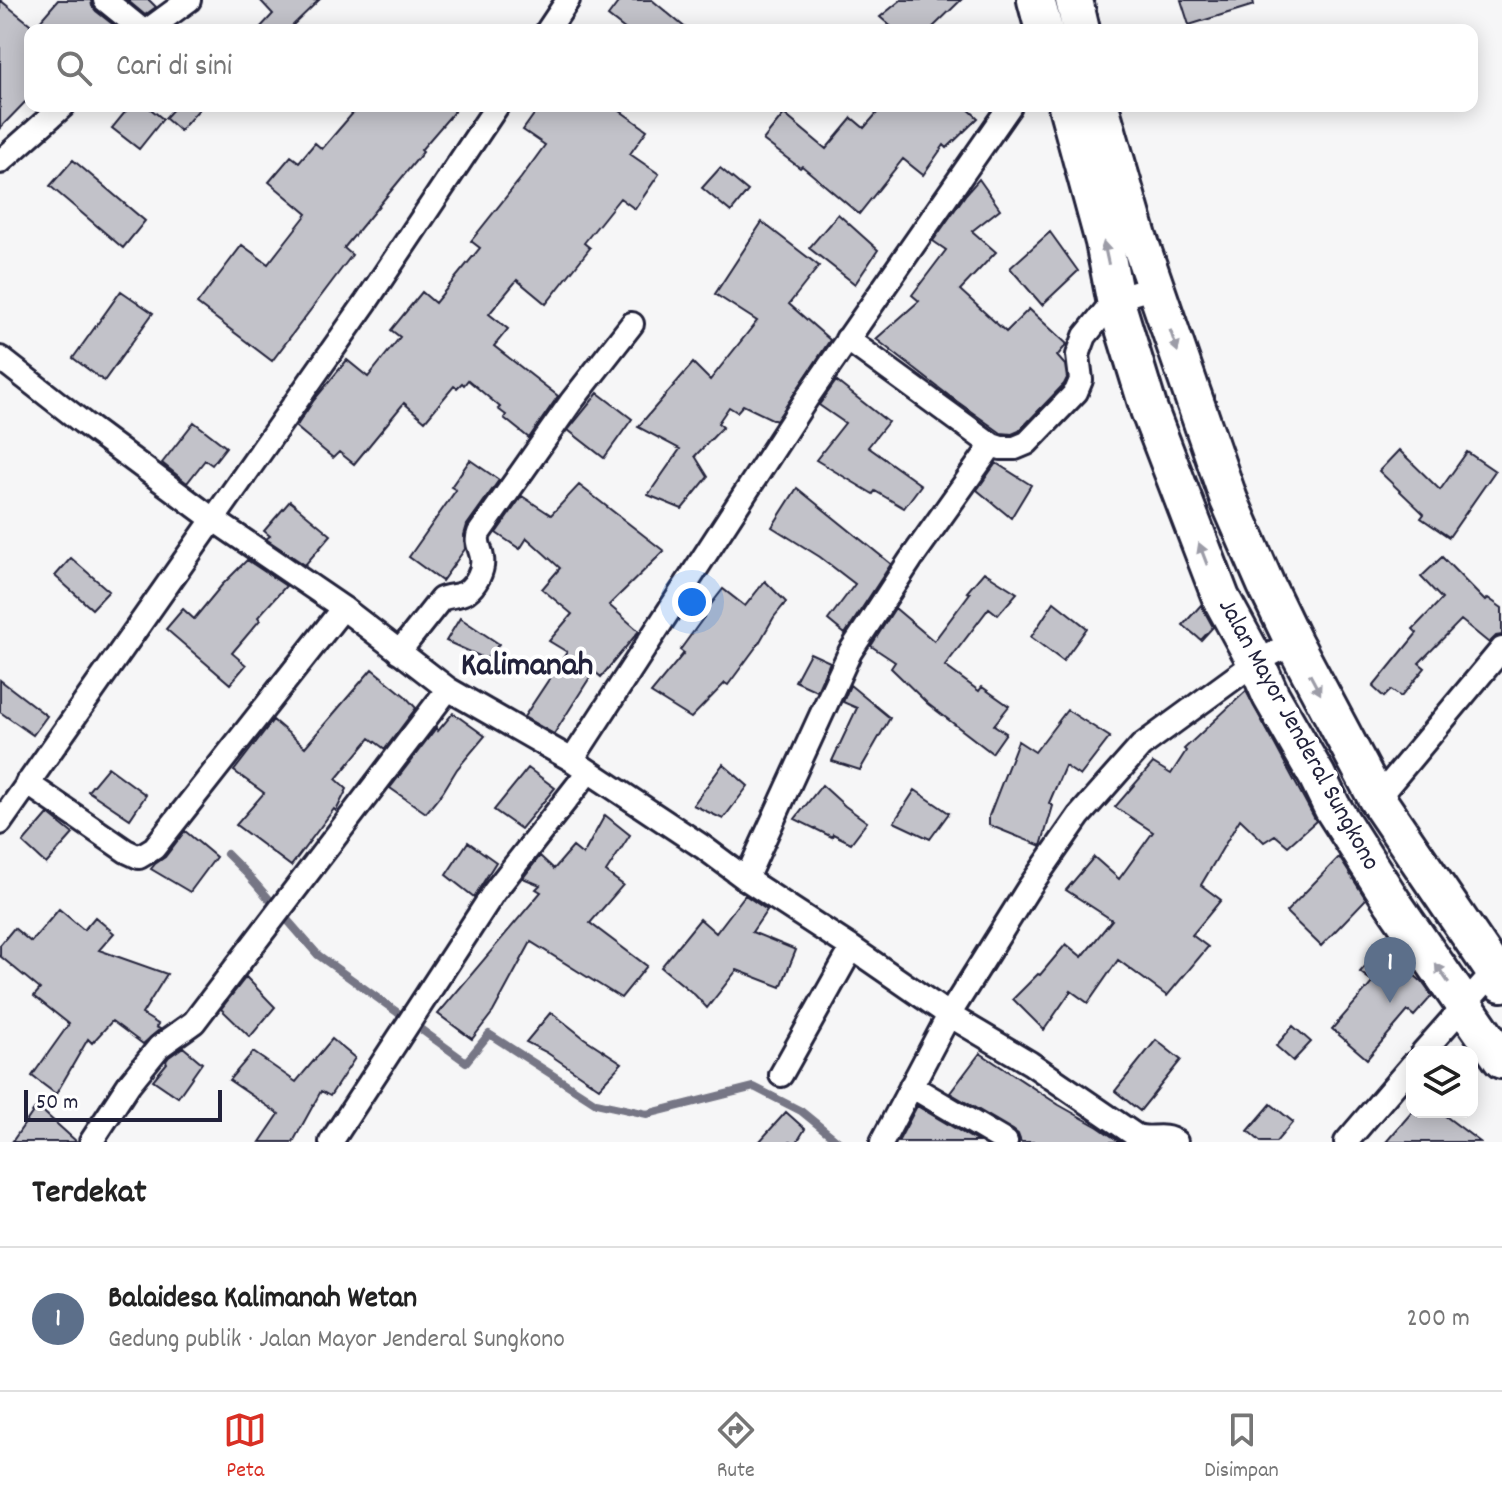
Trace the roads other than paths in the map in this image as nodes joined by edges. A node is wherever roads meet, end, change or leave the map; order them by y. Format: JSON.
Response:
{"nodes":[{"id":1,"x":105,"y":0,"type":"edge"},
{"id":2,"x":189,"y":0,"type":"edge"},
{"id":3,"x":568,"y":0,"type":"edge"},
{"id":4,"x":1036,"y":0,"type":"edge"},
{"id":5,"x":1074,"y":0,"type":"edge"},
{"id":6,"x":135,"y":24,"type":"edge"},
{"id":7,"x":156,"y":24,"type":"edge"},
{"id":8,"x":552,"y":24,"type":"edge"},
{"id":9,"x":1042,"y":24,"type":"edge"},
{"id":10,"x":1080,"y":24,"type":"edge"},
{"id":11,"x":56,"y":112,"type":"edge"},
{"id":12,"x":493,"y":112,"type":"edge"},
{"id":13,"x":1006,"y":112,"type":"edge"},
{"id":14,"x":1069,"y":112,"type":"edge"},
{"id":15,"x":1102,"y":112,"type":"edge"},
{"id":16,"x":0,"y":162,"type":"edge"},
{"id":17,"x":1155,"y":287,"type":"junction"},
{"id":18,"x":1115,"y":299,"type":"junction"},
{"id":19,"x":632,"y":324,"type":"dead end"},
{"id":20,"x":847,"y":339,"type":"junction"},
{"id":21,"x":0,"y":358,"type":"edge"},
{"id":22,"x":992,"y":445,"type":"junction"},
{"id":23,"x":214,"y":520,"type":"junction"},
{"id":24,"x":343,"y":608,"type":"junction"},
{"id":25,"x":1294,"y":643,"type":"junction"},
{"id":26,"x":1502,"y":649,"type":"edge"},
{"id":27,"x":399,"y":652,"type":"junction"},
{"id":28,"x":1256,"y":662,"type":"junction"},
{"id":29,"x":448,"y":689,"type":"junction"},
{"id":30,"x":580,"y":766,"type":"junction"},
{"id":31,"x":27,"y":783,"type":"junction"},
{"id":32,"x":1377,"y":799,"type":"junction"},
{"id":33,"x":0,"y":823,"type":"edge"},
{"id":34,"x":746,"y":879,"type":"junction"},
{"id":35,"x":852,"y":948,"type":"junction"},
{"id":36,"x":1498,"y":977,"type":"edge"},
{"id":37,"x":1463,"y":1006,"type":"junction"},
{"id":38,"x":949,"y":1015,"type":"junction"},
{"id":39,"x":1428,"y":1046,"type":"edge"},
{"id":40,"x":1502,"y":1060,"type":"edge"},
{"id":41,"x":1406,"y":1072,"type":"edge"},
{"id":42,"x":781,"y":1075,"type":"dead end"},
{"id":43,"x":911,"y":1086,"type":"junction"},
{"id":44,"x":1118,"y":1134,"type":"edge"},
{"id":45,"x":91,"y":1142,"type":"edge"},
{"id":46,"x":331,"y":1142,"type":"edge"},
{"id":47,"x":882,"y":1142,"type":"edge"},
{"id":48,"x":1006,"y":1142,"type":"edge"},
{"id":49,"x":1176,"y":1142,"type":"edge"},
{"id":50,"x":1346,"y":1142,"type":"edge"}],
"edges":[{"from":1,"to":6,"type":"street"},
{"from":2,"to":7,"type":"street"},
{"from":3,"to":8,"type":"street"},
{"from":4,"to":9,"type":"main road"},
{"from":5,"to":10,"type":"main road"},
{"from":11,"to":16,"type":"street"},
{"from":12,"to":23,"type":"street"},
{"from":13,"to":20,"type":"street"},
{"from":18,"to":14,"type":"main road","name":"Jalan Mayor Jenderal Sungkono","one_way":true},
{"from":15,"to":17,"type":"main road","name":"Jalan Mayor Jenderal Sungkono"},
{"from":17,"to":18,"type":"street"},
{"from":17,"to":25,"type":"main road","name":"Jalan Mayor Jenderal Sungkono","one_way":true},
{"from":18,"to":22,"type":"street"},
{"from":28,"to":18,"type":"main road","name":"Jalan Mayor Jenderal Sungkono","one_way":true},
{"from":19,"to":27,"type":"street"},
{"from":20,"to":22,"type":"street"},
{"from":20,"to":30,"type":"street"},
{"from":21,"to":23,"type":"street"},
{"from":22,"to":34,"type":"street"},
{"from":23,"to":24,"type":"street"},
{"from":23,"to":31,"type":"street"},
{"from":24,"to":27,"type":"street"},
{"from":24,"to":31,"type":"street"},
{"from":25,"to":28,"type":"street"},
{"from":25,"to":32,"type":"main road","name":"Jalan Mayor Jenderal Sungkono","one_way":true},
{"from":26,"to":32,"type":"street"},
{"from":27,"to":29,"type":"street"},
{"from":37,"to":28,"type":"main road","name":"Jalan Mayor Jenderal Sungkono","one_way":true},
{"from":28,"to":38,"type":"street"},
{"from":29,"to":30,"type":"street"},
{"from":29,"to":45,"type":"street"},
{"from":30,"to":34,"type":"street"},
{"from":30,"to":46,"type":"street"},
{"from":31,"to":33,"type":"street"},
{"from":32,"to":36,"type":"main road","name":"Jalan Mayor Jenderal Sungkono"},
{"from":34,"to":35,"type":"street"},
{"from":35,"to":38,"type":"street"},
{"from":35,"to":42,"type":"street"},
{"from":36,"to":37,"type":"street"},
{"from":37,"to":39,"type":"street"},
{"from":37,"to":40,"type":"main road","name":"Jalan Mayor Jenderal Sungkono"},
{"from":38,"to":43,"type":"street"},
{"from":38,"to":44,"type":"street"},
{"from":41,"to":50,"type":"street"},
{"from":43,"to":47,"type":"street"},
{"from":43,"to":48,"type":"street"},
{"from":44,"to":49,"type":"street"}]}
